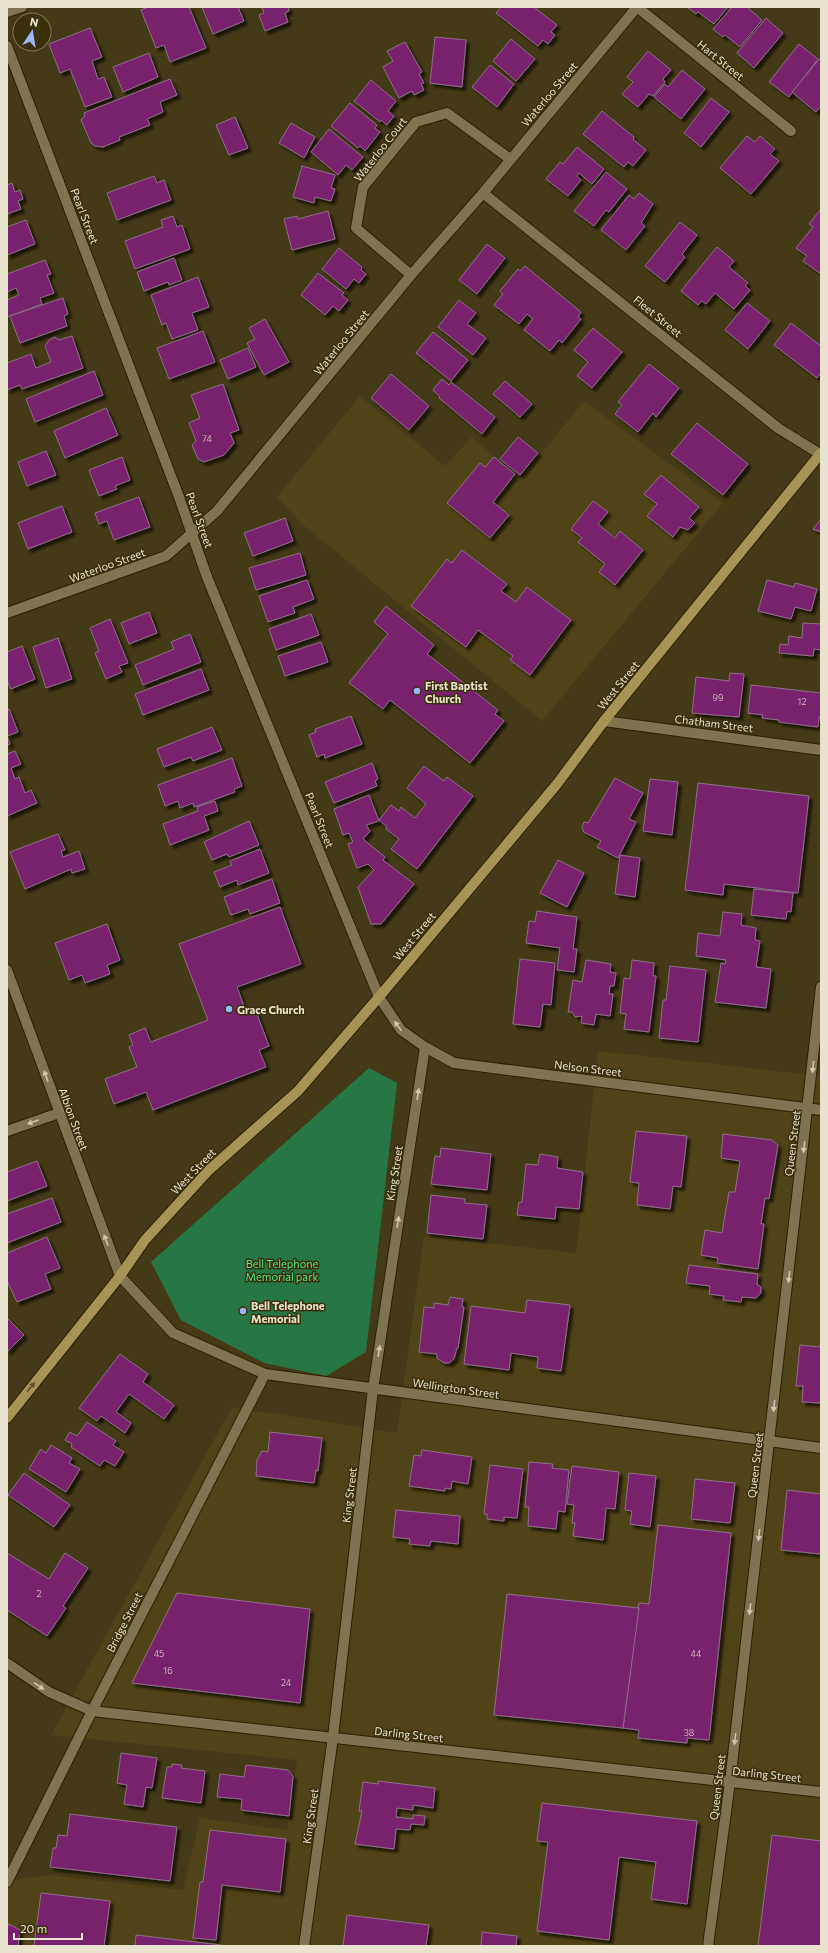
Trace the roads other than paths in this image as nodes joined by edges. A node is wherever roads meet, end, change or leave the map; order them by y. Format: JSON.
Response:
{"nodes":[{"id":1,"x":22,"y":7,"type":"edge"},
{"id":2,"x":637,"y":7,"type":"edge"},
{"id":3,"x":7,"y":12,"type":"edge"},
{"id":4,"x":7,"y":46,"type":"edge"},
{"id":5,"x":791,"y":131,"type":"dead end"},
{"id":6,"x":510,"y":159,"type":"junction"},
{"id":7,"x":483,"y":193,"type":"junction"},
{"id":8,"x":411,"y":275,"type":"junction"},
{"id":9,"x":820,"y":454,"type":"edge"},
{"id":10,"x":192,"y":533,"type":"junction"},
{"id":11,"x":7,"y":614,"type":"edge"},
{"id":12,"x":604,"y":721,"type":"junction"},
{"id":13,"x":821,"y":750,"type":"edge"},
{"id":14,"x":7,"y":970,"type":"edge"},
{"id":15,"x":821,"y":987,"type":"edge"},
{"id":16,"x":379,"y":997,"type":"junction"},
{"id":17,"x":425,"y":1047,"type":"junction"},
{"id":18,"x":808,"y":1109,"type":"junction"},
{"id":19,"x":821,"y":1110,"type":"edge"},
{"id":20,"x":59,"y":1113,"type":"junction"},
{"id":21,"x":7,"y":1131,"type":"edge"},
{"id":22,"x":120,"y":1276,"type":"junction"},
{"id":23,"x":265,"y":1374,"type":"junction"},
{"id":24,"x":373,"y":1389,"type":"junction"},
{"id":25,"x":7,"y":1418,"type":"edge"},
{"id":26,"x":770,"y":1442,"type":"junction"},
{"id":27,"x":821,"y":1448,"type":"edge"},
{"id":28,"x":7,"y":1663,"type":"edge"},
{"id":29,"x":92,"y":1711,"type":"junction"},
{"id":30,"x":333,"y":1737,"type":"junction"},
{"id":31,"x":730,"y":1782,"type":"junction"},
{"id":32,"x":821,"y":1792,"type":"edge"},
{"id":33,"x":7,"y":1882,"type":"edge"},
{"id":34,"x":304,"y":1946,"type":"edge"},
{"id":35,"x":708,"y":1946,"type":"edge"}],
"edges":[{"from":1,"to":3,"type":"street"},
{"from":2,"to":5,"type":"street","name":"Hart Street"},
{"from":2,"to":6,"type":"street","name":"Waterloo Street"},
{"from":4,"to":10,"type":"street","name":"Pearl Street"},
{"from":6,"to":7,"type":"street","name":"Waterloo Street"},
{"from":6,"to":8,"type":"street","name":"Waterloo Court"},
{"from":7,"to":8,"type":"street","name":"Waterloo Street"},
{"from":7,"to":9,"type":"street","name":"Fleet Street"},
{"from":8,"to":10,"type":"street","name":"Waterloo Street"},
{"from":9,"to":12,"type":"main road","name":"West Street"},
{"from":10,"to":11,"type":"street","name":"Waterloo Street"},
{"from":10,"to":16,"type":"street","name":"Pearl Street"},
{"from":12,"to":13,"type":"street","name":"Chatham Street"},
{"from":12,"to":16,"type":"main road","name":"West Street"},
{"from":20,"to":14,"type":"street","name":"Albion Street","one_way":true},
{"from":15,"to":18,"type":"street","name":"Queen Street","one_way":true},
{"from":17,"to":16,"type":"street","name":"Nelson Street","one_way":true},
{"from":16,"to":22,"type":"main road","name":"West Street"},
{"from":17,"to":18,"type":"street","name":"Nelson Street"},
{"from":24,"to":17,"type":"street","name":"King Street","one_way":true},
{"from":18,"to":19,"type":"street","name":"Nelson Street"},
{"from":18,"to":26,"type":"street","name":"Queen Street","one_way":true},
{"from":20,"to":21,"type":"street","one_way":true},
{"from":22,"to":20,"type":"street","name":"Albion Street","one_way":true},
{"from":22,"to":23,"type":"street","name":"Wellington Street"},
{"from":25,"to":22,"type":"main road","name":"West Street","one_way":true},
{"from":23,"to":24,"type":"street","name":"Wellington Street"},
{"from":23,"to":29,"type":"street","name":"Bridge Street"},
{"from":24,"to":26,"type":"street","name":"Wellington Street"},
{"from":24,"to":30,"type":"street","name":"King Street"},
{"from":26,"to":27,"type":"street","name":"Wellington Street"},
{"from":26,"to":31,"type":"street","name":"Queen Street","one_way":true},
{"from":28,"to":29,"type":"street","name":"Darling Street","one_way":true},
{"from":29,"to":30,"type":"street","name":"Darling Street"},
{"from":29,"to":33,"type":"street","name":"Bridge Street"},
{"from":30,"to":31,"type":"street","name":"Darling Street"},
{"from":30,"to":34,"type":"street","name":"King Street"},
{"from":31,"to":32,"type":"street","name":"Darling Street"},
{"from":31,"to":35,"type":"street","name":"Queen Street"}]}
